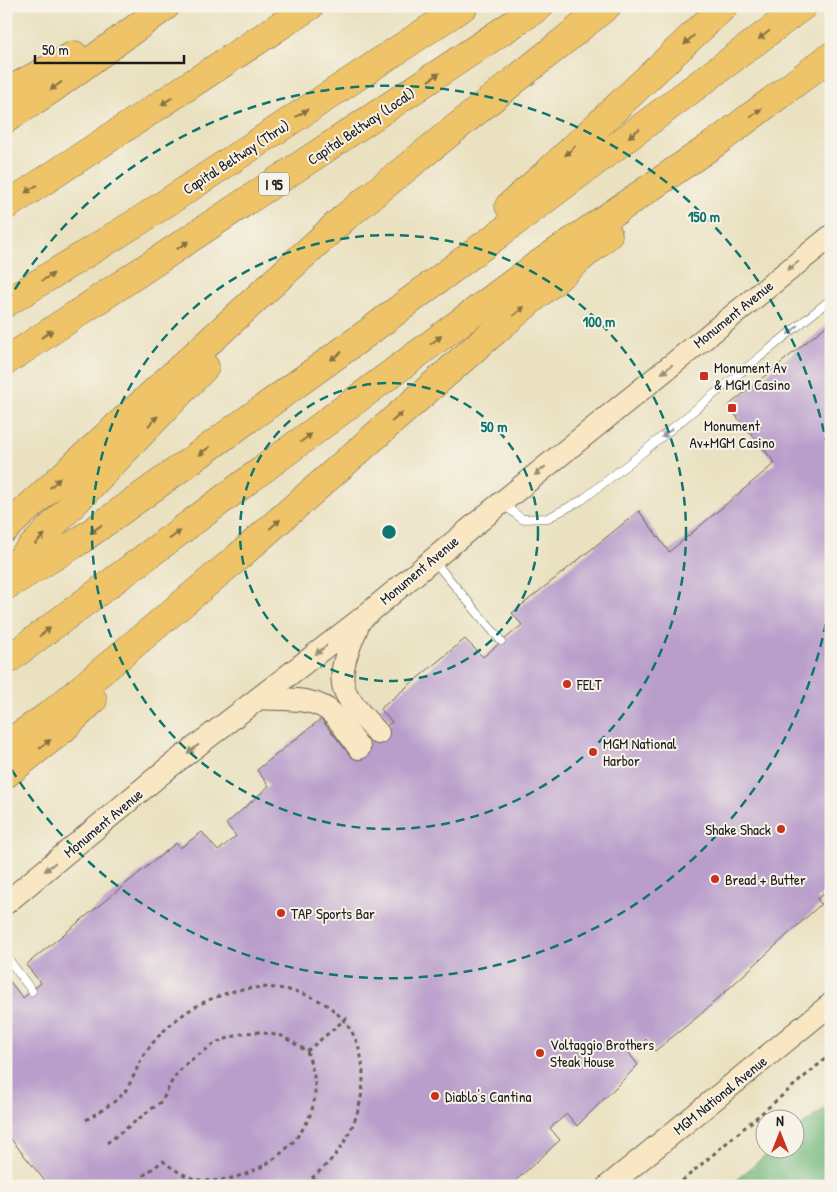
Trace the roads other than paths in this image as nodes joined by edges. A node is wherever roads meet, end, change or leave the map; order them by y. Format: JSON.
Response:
{"nodes":[{"id":1,"x":160,"y":6,"type":"edge"},
{"id":2,"x":166,"y":6,"type":"edge"},
{"id":3,"x":299,"y":6,"type":"edge"},
{"id":4,"x":310,"y":6,"type":"edge"},
{"id":5,"x":464,"y":6,"type":"edge"},
{"id":6,"x":540,"y":6,"type":"edge"},
{"id":7,"x":607,"y":6,"type":"edge"},
{"id":8,"x":724,"y":6,"type":"edge"},
{"id":9,"x":803,"y":6,"type":"edge"},
{"id":10,"x":831,"y":56,"type":"edge"},
{"id":11,"x":196,"y":82,"type":"junction"},
{"id":12,"x":6,"y":92,"type":"edge"},
{"id":13,"x":476,"y":110,"type":"junction"},
{"id":14,"x":6,"y":120,"type":"edge"},
{"id":15,"x":717,"y":142,"type":"junction"},
{"id":16,"x":6,"y":206,"type":"edge"},
{"id":17,"x":831,"y":236,"type":"edge"},
{"id":18,"x":831,"y":299,"type":"edge"},
{"id":19,"x":6,"y":303,"type":"edge"},
{"id":20,"x":359,"y":339,"type":"junction"},
{"id":21,"x":6,"y":360,"type":"edge"},
{"id":22,"x":501,"y":503,"type":"junction"},
{"id":23,"x":6,"y":528,"type":"edge"},
{"id":24,"x":238,"y":557,"type":"junction"},
{"id":25,"x":432,"y":559,"type":"junction"},
{"id":26,"x":6,"y":574,"type":"edge"},
{"id":27,"x":6,"y":586,"type":"edge"},
{"id":28,"x":360,"y":620,"type":"junction"},
{"id":29,"x":501,"y":642,"type":"dead end"},
{"id":30,"x":6,"y":661,"type":"edge"},
{"id":31,"x":259,"y":698,"type":"junction"},
{"id":32,"x":378,"y":733,"type":"dead end"},
{"id":33,"x":6,"y":745,"type":"edge"},
{"id":34,"x":359,"y":748,"type":"dead end"},
{"id":35,"x":6,"y":774,"type":"edge"},
{"id":36,"x":6,"y":903,"type":"edge"},
{"id":37,"x":6,"y":956,"type":"edge"},
{"id":38,"x":32,"y":991,"type":"dead end"},
{"id":39,"x":831,"y":1004,"type":"edge"},
{"id":40,"x":612,"y":1184,"type":"edge"}],
"edges":[{"from":1,"to":12,"type":"highway"},
{"from":2,"to":14,"type":"highway","one_way":true},
{"from":3,"to":11,"type":"highway"},
{"from":4,"to":11,"type":"highway"},
{"from":19,"to":5,"type":"highway","name":"Capital Beltway (Thru)","one_way":true},
{"from":21,"to":6,"type":"highway","name":"Capital Beltway (Local)","number":"I 95","one_way":true},
{"from":7,"to":13,"type":"highway"},
{"from":8,"to":20,"type":"highway","one_way":true},
{"from":9,"to":20,"type":"highway","one_way":true},
{"from":15,"to":10,"type":"highway","one_way":true},
{"from":11,"to":16,"type":"highway","one_way":true},
{"from":23,"to":13,"type":"highway","one_way":true},
{"from":26,"to":13,"type":"highway","one_way":true},
{"from":24,"to":15,"type":"highway","one_way":true},
{"from":30,"to":15,"type":"highway","one_way":true},
{"from":17,"to":22,"type":"main road","name":"Monument Avenue","one_way":true},
{"from":18,"to":22,"type":"lane","one_way":true},
{"from":20,"to":27,"type":"highway","one_way":true},
{"from":22,"to":25,"type":"main road","name":"Monument Avenue"},
{"from":24,"to":33,"type":"highway"},
{"from":35,"to":24,"type":"highway","one_way":true},
{"from":25,"to":28,"type":"main road","name":"Monument Avenue"},
{"from":25,"to":29,"type":"lane"},
{"from":28,"to":31,"type":"main road","name":"Monument Avenue","one_way":true},
{"from":28,"to":32,"type":"main road"},
{"from":31,"to":34,"type":"main road"},
{"from":31,"to":36,"type":"main road","name":"Monument Avenue","one_way":true},
{"from":37,"to":38,"type":"lane"},
{"from":39,"to":40,"type":"main road","name":"MGM National Avenue"}]}
